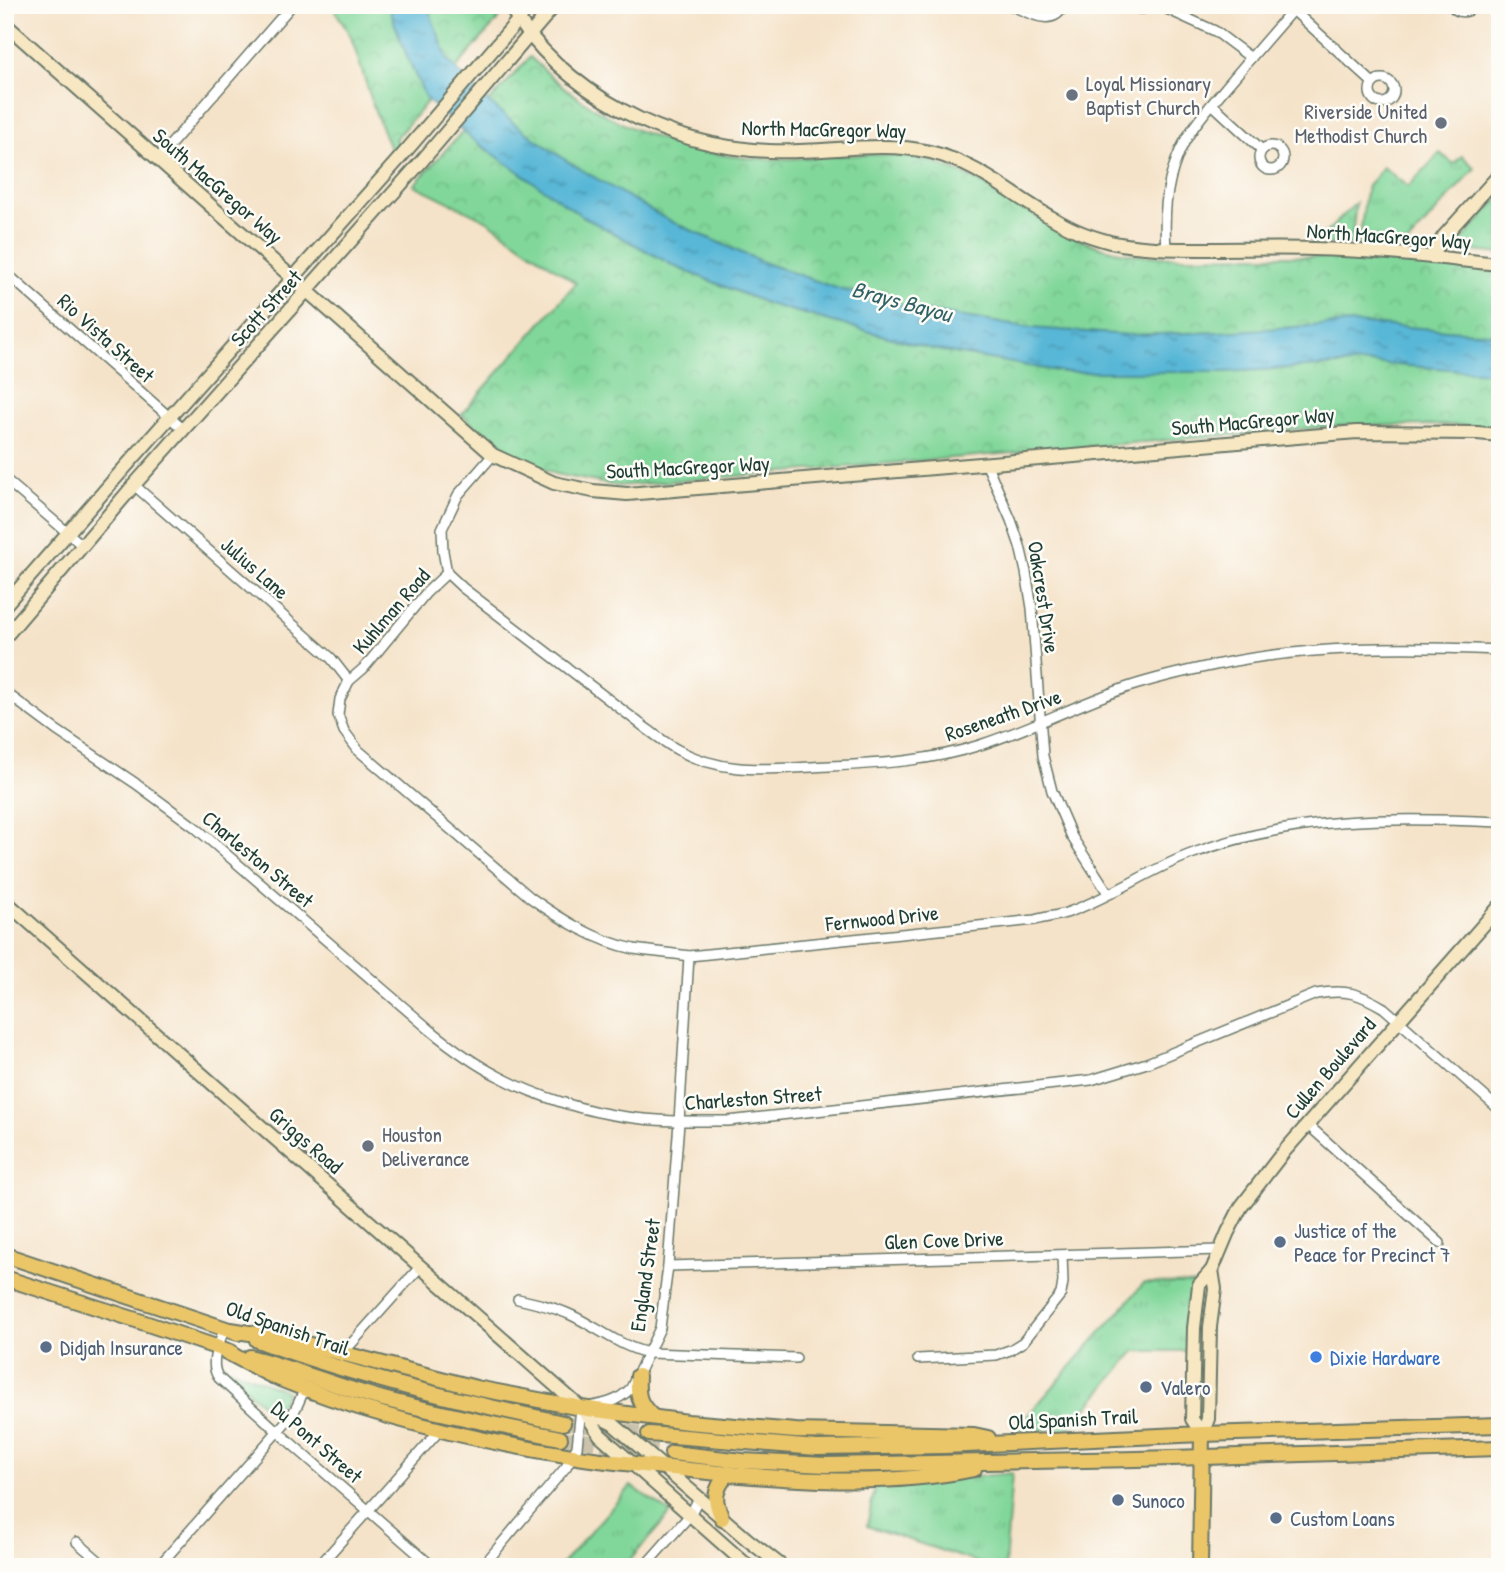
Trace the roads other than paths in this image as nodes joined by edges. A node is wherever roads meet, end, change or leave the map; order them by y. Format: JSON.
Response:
{"nodes":[{"id":1,"x":292,"y":5,"type":"edge"},
{"id":2,"x":509,"y":5,"type":"edge"},
{"id":3,"x":531,"y":5,"type":"edge"},
{"id":4,"x":555,"y":5,"type":"edge"},
{"id":5,"x":1010,"y":5,"type":"edge"},
{"id":6,"x":1132,"y":5,"type":"edge"},
{"id":7,"x":1150,"y":5,"type":"edge"},
{"id":8,"x":1158,"y":5,"type":"edge"},
{"id":9,"x":1451,"y":5,"type":"edge"},
{"id":10,"x":1475,"y":5,"type":"edge"},
{"id":11,"x":1063,"y":8,"type":"edge"},
{"id":12,"x":1295,"y":8,"type":"edge"},
{"id":13,"x":518,"y":20,"type":"junction"},
{"id":14,"x":5,"y":24,"type":"edge"},
{"id":15,"x":530,"y":35,"type":"junction"},
{"id":16,"x":1251,"y":58,"type":"junction"},
{"id":17,"x":1373,"y":83,"type":"dead end"},
{"id":18,"x":1212,"y":104,"type":"junction"},
{"id":19,"x":1262,"y":150,"type":"dead end"},
{"id":20,"x":158,"y":159,"type":"junction"},
{"id":21,"x":1500,"y":174,"type":"edge"},
{"id":22,"x":1166,"y":249,"type":"junction"},
{"id":23,"x":1431,"y":257,"type":"junction"},
{"id":24,"x":1500,"y":264,"type":"edge"},
{"id":25,"x":5,"y":272,"type":"edge"},
{"id":26,"x":293,"y":278,"type":"junction"},
{"id":27,"x":308,"y":290,"type":"junction"},
{"id":28,"x":169,"y":417,"type":"junction"},
{"id":29,"x":184,"y":430,"type":"junction"},
{"id":30,"x":1500,"y":435,"type":"edge"},
{"id":31,"x":493,"y":455,"type":"junction"},
{"id":32,"x":986,"y":463,"type":"junction"},
{"id":33,"x":5,"y":479,"type":"edge"},
{"id":34,"x":134,"y":485,"type":"junction"},
{"id":35,"x":68,"y":533,"type":"junction"},
{"id":36,"x":83,"y":546,"type":"junction"},
{"id":37,"x":447,"y":573,"type":"junction"},
{"id":38,"x":5,"y":606,"type":"edge"},
{"id":39,"x":5,"y":637,"type":"edge"},
{"id":40,"x":1500,"y":650,"type":"edge"},
{"id":41,"x":349,"y":681,"type":"junction"},
{"id":42,"x":5,"y":692,"type":"edge"},
{"id":43,"x":338,"y":715,"type":"joint"},
{"id":44,"x":1041,"y":721,"type":"junction"},
{"id":45,"x":1500,"y":822,"type":"edge"},
{"id":46,"x":1108,"y":893,"type":"junction"},
{"id":47,"x":7,"y":908,"type":"edge"},
{"id":48,"x":1499,"y":910,"type":"edge"},
{"id":49,"x":689,"y":956,"type":"junction"},
{"id":50,"x":1399,"y":1020,"type":"junction"},
{"id":51,"x":1500,"y":1110,"type":"edge"},
{"id":52,"x":679,"y":1122,"type":"junction"},
{"id":53,"x":1308,"y":1125,"type":"junction"},
{"id":54,"x":1440,"y":1243,"type":"dead end"},
{"id":55,"x":1220,"y":1250,"type":"junction"},
{"id":56,"x":5,"y":1255,"type":"edge"},
{"id":57,"x":1062,"y":1255,"type":"junction"},
{"id":58,"x":421,"y":1266,"type":"junction"},
{"id":59,"x":668,"y":1266,"type":"junction"},
{"id":60,"x":48,"y":1269,"type":"junction"},
{"id":61,"x":5,"y":1278,"type":"edge"},
{"id":62,"x":42,"y":1290,"type":"junction"},
{"id":63,"x":518,"y":1299,"type":"dead end"},
{"id":64,"x":228,"y":1329,"type":"junction"},
{"id":65,"x":220,"y":1349,"type":"junction"},
{"id":66,"x":343,"y":1353,"type":"junction"},
{"id":67,"x":649,"y":1353,"type":"junction"},
{"id":68,"x":796,"y":1358,"type":"dead end"},
{"id":69,"x":918,"y":1359,"type":"dead end"},
{"id":70,"x":638,"y":1376,"type":"junction"},
{"id":71,"x":305,"y":1388,"type":"junction"},
{"id":72,"x":582,"y":1408,"type":"junction"},
{"id":73,"x":653,"y":1417,"type":"junction"},
{"id":74,"x":562,"y":1423,"type":"tunnel mouth"},
{"id":75,"x":1483,"y":1425,"type":"junction"},
{"id":76,"x":1500,"y":1425,"type":"edge"},
{"id":77,"x":1344,"y":1429,"type":"junction"},
{"id":78,"x":440,"y":1430,"type":"junction"},
{"id":79,"x":277,"y":1431,"type":"junction"},
{"id":80,"x":649,"y":1434,"type":"tunnel mouth"},
{"id":81,"x":1202,"y":1434,"type":"junction"},
{"id":82,"x":560,"y":1438,"type":"tunnel mouth"},
{"id":83,"x":1016,"y":1443,"type":"junction"},
{"id":84,"x":1482,"y":1448,"type":"junction"},
{"id":85,"x":1500,"y":1448,"type":"edge"},
{"id":86,"x":1343,"y":1452,"type":"junction"},
{"id":87,"x":672,"y":1453,"type":"tunnel mouth"},
{"id":88,"x":573,"y":1456,"type":"junction"},
{"id":89,"x":1202,"y":1457,"type":"junction"},
{"id":90,"x":1003,"y":1461,"type":"junction"},
{"id":91,"x":1021,"y":1461,"type":"junction"},
{"id":92,"x":633,"y":1464,"type":"junction"},
{"id":93,"x":664,"y":1467,"type":"junction"},
{"id":94,"x":728,"y":1474,"type":"junction"},
{"id":95,"x":699,"y":1498,"type":"junction"},
{"id":96,"x":368,"y":1510,"type":"junction"},
{"id":97,"x":690,"y":1515,"type":"junction"},
{"id":98,"x":722,"y":1518,"type":"junction"},
{"id":99,"x":77,"y":1542,"type":"dead end"},
{"id":100,"x":106,"y":1567,"type":"edge"},
{"id":101,"x":158,"y":1567,"type":"edge"},
{"id":102,"x":318,"y":1567,"type":"edge"},
{"id":103,"x":433,"y":1567,"type":"edge"},
{"id":104,"x":481,"y":1567,"type":"edge"},
{"id":105,"x":644,"y":1567,"type":"edge"},
{"id":106,"x":749,"y":1567,"type":"edge"},
{"id":107,"x":783,"y":1567,"type":"edge"},
{"id":108,"x":1200,"y":1567,"type":"edge"}],
"edges":[{"from":1,"to":20,"type":"street"},
{"from":2,"to":13,"type":"main road","name":"North MacGregor Way"},
{"from":3,"to":13,"type":"main road","name":"Scott Street"},
{"from":4,"to":15,"type":"main road","name":"Scott Street"},
{"from":5,"to":11,"type":"street"},
{"from":6,"to":7,"type":"street"},
{"from":8,"to":16,"type":"street"},
{"from":9,"to":10,"type":"street"},
{"from":12,"to":16,"type":"street"},
{"from":12,"to":17,"type":"street"},
{"from":13,"to":15,"type":"main road","name":"North MacGregor Way"},
{"from":13,"to":26,"type":"main road","name":"Scott Street"},
{"from":14,"to":20,"type":"main road","name":"South MacGregor Way"},
{"from":15,"to":22,"type":"main road","name":"North MacGregor Way"},
{"from":15,"to":27,"type":"main road","name":"Scott Street"},
{"from":16,"to":18,"type":"street"},
{"from":18,"to":19,"type":"street"},
{"from":18,"to":22,"type":"street"},
{"from":20,"to":26,"type":"main road","name":"South MacGregor Way"},
{"from":21,"to":23,"type":"main road"},
{"from":22,"to":23,"type":"main road","name":"North MacGregor Way"},
{"from":23,"to":24,"type":"main road","name":"North MacGregor Way"},
{"from":25,"to":28,"type":"street","name":"Rio Vista Street"},
{"from":26,"to":27,"type":"main road","name":"South MacGregor Way"},
{"from":26,"to":28,"type":"main road","name":"Scott Street"},
{"from":27,"to":29,"type":"main road","name":"Scott Street"},
{"from":27,"to":31,"type":"main road","name":"South MacGregor Way"},
{"from":28,"to":29,"type":"street","name":"Rio Vista Street"},
{"from":28,"to":35,"type":"main road","name":"Scott Street"},
{"from":29,"to":34,"type":"main road","name":"Scott Street"},
{"from":30,"to":32,"type":"main road","name":"South MacGregor Way"},
{"from":31,"to":32,"type":"main road","name":"South MacGregor Way"},
{"from":31,"to":37,"type":"street","name":"Kuhlman Road"},
{"from":32,"to":44,"type":"street","name":"Oakcrest Drive"},
{"from":33,"to":35,"type":"street"},
{"from":34,"to":36,"type":"main road","name":"Scott Street"},
{"from":34,"to":41,"type":"street","name":"Julius Lane"},
{"from":35,"to":36,"type":"street"},
{"from":35,"to":38,"type":"main road","name":"Scott Street"},
{"from":36,"to":39,"type":"main road","name":"Scott Street"},
{"from":37,"to":41,"type":"street","name":"Kuhlman Road"},
{"from":37,"to":44,"type":"street","name":"Roseneath Drive"},
{"from":40,"to":44,"type":"street","name":"Roseneath Drive"},
{"from":41,"to":43,"type":"street","name":"Kuhlman Road"},
{"from":42,"to":52,"type":"street","name":"Charleston Street"},
{"from":43,"to":49,"type":"street","name":"Fernwood Drive"},
{"from":44,"to":46,"type":"street","name":"Oakcrest Drive"},
{"from":45,"to":46,"type":"street","name":"Fernwood Drive"},
{"from":46,"to":49,"type":"street","name":"Fernwood Drive"},
{"from":47,"to":58,"type":"main road","name":"Griggs Road"},
{"from":48,"to":50,"type":"main road","name":"Cullen Boulevard"},
{"from":49,"to":52,"type":"street","name":"England Street"},
{"from":50,"to":51,"type":"street","name":"Charleston Street"},
{"from":50,"to":52,"type":"street","name":"Charleston Street"},
{"from":50,"to":53,"type":"main road","name":"Cullen Boulevard"},
{"from":52,"to":59,"type":"street","name":"England Street"},
{"from":53,"to":54,"type":"street"},
{"from":53,"to":55,"type":"main road","name":"Cullen Boulevard"},
{"from":55,"to":57,"type":"street","name":"Glen Cove Drive"},
{"from":55,"to":81,"type":"main road","name":"Cullen Boulevard"},
{"from":56,"to":60,"type":"main road","name":"Old Spanish Trail"},
{"from":57,"to":59,"type":"street","name":"Glen Cove Drive"},
{"from":57,"to":69,"type":"street"},
{"from":58,"to":66,"type":"street"},
{"from":58,"to":72,"type":"main road","name":"Griggs Road"},
{"from":59,"to":67,"type":"street","name":"England Street"},
{"from":60,"to":62,"type":"main road"},
{"from":60,"to":64,"type":"main road","name":"Old Spanish Trail"},
{"from":61,"to":62,"type":"main road","name":"Old Spanish Trail"},
{"from":62,"to":65,"type":"main road","name":"Old Spanish Trail"},
{"from":63,"to":67,"type":"street"},
{"from":64,"to":65,"type":"street"},
{"from":64,"to":66,"type":"main road"},
{"from":64,"to":74,"type":"main road","name":"Old Spanish Trail"},
{"from":65,"to":71,"type":"main road"},
{"from":65,"to":79,"type":"street","name":"Du Pont Street"},
{"from":65,"to":82,"type":"main road","name":"Old Spanish Trail"},
{"from":66,"to":72,"type":"main road"},
{"from":67,"to":68,"type":"street"},
{"from":67,"to":70,"type":"street","name":"England Street"},
{"from":70,"to":72,"type":"street","name":"England Street"},
{"from":70,"to":73,"type":"main road"},
{"from":71,"to":78,"type":"main road"},
{"from":71,"to":79,"type":"street"},
{"from":72,"to":73,"type":"main road"},
{"from":72,"to":88,"type":"street"},
{"from":72,"to":92,"type":"main road","name":"Griggs Road"},
{"from":72,"to":93,"type":"main road","name":"Griggs Road"},
{"from":73,"to":83,"type":"main road"},
{"from":75,"to":76,"type":"main road","name":"Old Spanish Trail"},
{"from":75,"to":77,"type":"main road","name":"Old Spanish Trail"},
{"from":75,"to":84,"type":"main road"},
{"from":77,"to":81,"type":"main road","name":"Old Spanish Trail"},
{"from":77,"to":86,"type":"main road"},
{"from":78,"to":88,"type":"main road"},
{"from":78,"to":96,"type":"street"},
{"from":79,"to":96,"type":"street","name":"Du Pont Street"},
{"from":79,"to":101,"type":"street"},
{"from":80,"to":83,"type":"main road","name":"Old Spanish Trail"},
{"from":81,"to":83,"type":"main road","name":"Old Spanish Trail"},
{"from":81,"to":89,"type":"main road","name":"Cullen Boulevard"},
{"from":83,"to":91,"type":"main road"},
{"from":84,"to":85,"type":"main road","name":"Old Spanish Trail"},
{"from":84,"to":86,"type":"main road","name":"Old Spanish Trail"},
{"from":86,"to":89,"type":"main road","name":"Old Spanish Trail"},
{"from":87,"to":90,"type":"main road","name":"Old Spanish Trail"},
{"from":88,"to":92,"type":"main road"},
{"from":88,"to":104,"type":"street"},
{"from":89,"to":91,"type":"main road","name":"Old Spanish Trail"},
{"from":89,"to":108,"type":"main road","name":"Cullen Boulevard"},
{"from":90,"to":91,"type":"main road","name":"Old Spanish Trail"},
{"from":90,"to":94,"type":"main road"},
{"from":92,"to":93,"type":"main road"},
{"from":92,"to":97,"type":"main road","name":"Griggs Road"},
{"from":93,"to":94,"type":"main road"},
{"from":93,"to":95,"type":"main road","name":"Griggs Road"},
{"from":94,"to":98,"type":"main road"},
{"from":95,"to":97,"type":"street"},
{"from":95,"to":98,"type":"main road","name":"Griggs Road"},
{"from":96,"to":102,"type":"street"},
{"from":96,"to":103,"type":"street","name":"Du Pont Street"},
{"from":97,"to":105,"type":"street"},
{"from":97,"to":106,"type":"main road","name":"Griggs Road"},
{"from":98,"to":107,"type":"main road","name":"Griggs Road"},
{"from":99,"to":100,"type":"street"}]}
